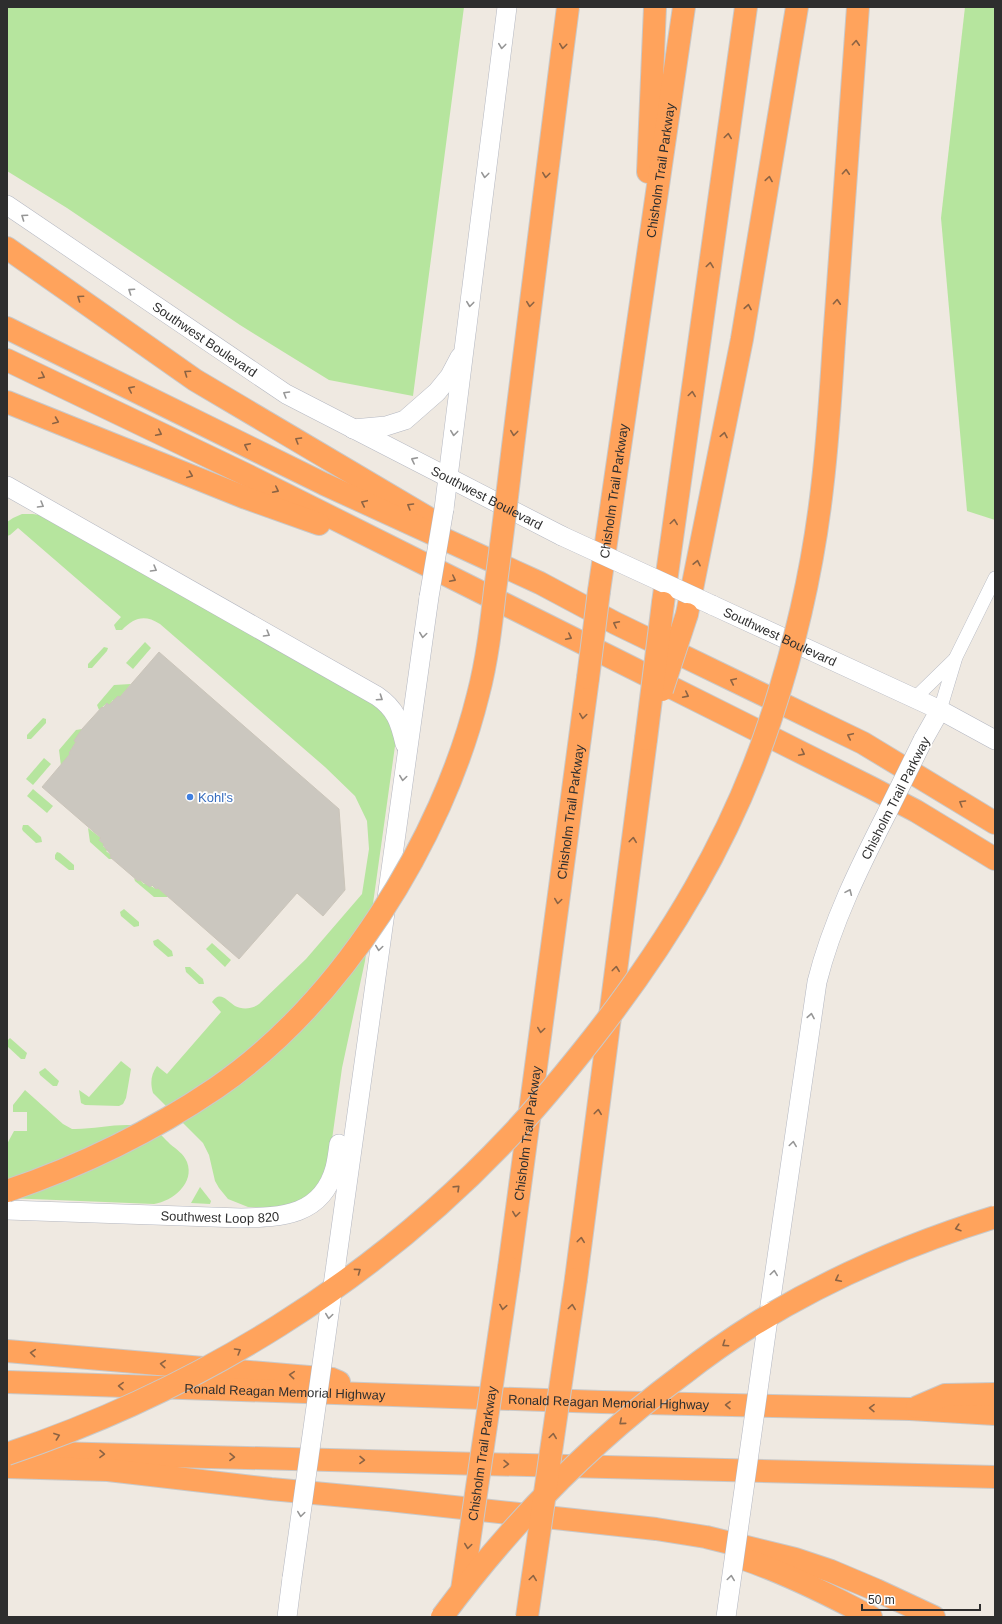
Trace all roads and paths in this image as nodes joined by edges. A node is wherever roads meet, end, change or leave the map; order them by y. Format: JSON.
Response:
{"nodes":[{"id":1,"x":507,"y":7,"type":"edge"},
{"id":2,"x":568,"y":7,"type":"edge"},
{"id":3,"x":655,"y":7,"type":"edge"},
{"id":4,"x":684,"y":7,"type":"edge"},
{"id":5,"x":746,"y":7,"type":"edge"},
{"id":6,"x":797,"y":7,"type":"edge"},
{"id":7,"x":858,"y":7,"type":"edge"},
{"id":8,"x":7,"y":205,"type":"edge"},
{"id":9,"x":7,"y":248,"type":"edge"},
{"id":10,"x":642,"y":301,"type":"junction"},
{"id":11,"x":7,"y":328,"type":"edge"},
{"id":12,"x":465,"y":347,"type":"junction"},
{"id":13,"x":7,"y":360,"type":"edge"},
{"id":14,"x":7,"y":402,"type":"edge"},
{"id":15,"x":353,"y":429,"type":"junction"},
{"id":16,"x":448,"y":478,"type":"junction"},
{"id":17,"x":7,"y":486,"type":"edge"},
{"id":18,"x":405,"y":555,"type":"junction"},
{"id":19,"x":995,"y":578,"type":"edge"},
{"id":20,"x":540,"y":583,"type":"junction"},
{"id":21,"x":956,"y":657,"type":"junction"},
{"id":22,"x":914,"y":699,"type":"junction"},
{"id":23,"x":940,"y":710,"type":"junction"},
{"id":24,"x":646,"y":739,"type":"junction"},
{"id":25,"x":995,"y":740,"type":"edge"},
{"id":26,"x":407,"y":752,"type":"junction"},
{"id":27,"x":995,"y":823,"type":"edge"},
{"id":28,"x":995,"y":858,"type":"edge"},
{"id":29,"x":358,"y":1099,"type":"junction"},
{"id":30,"x":7,"y":1191,"type":"edge"},
{"id":31,"x":7,"y":1210,"type":"edge"},
{"id":32,"x":995,"y":1217,"type":"edge"},
{"id":33,"x":7,"y":1351,"type":"edge"},
{"id":34,"x":7,"y":1382,"type":"edge"},
{"id":35,"x":995,"y":1394,"type":"edge"},
{"id":36,"x":370,"y":1395,"type":"junction"},
{"id":37,"x":910,"y":1409,"type":"junction"},
{"id":38,"x":995,"y":1414,"type":"edge"},
{"id":39,"x":7,"y":1452,"type":"edge"},
{"id":40,"x":7,"y":1467,"type":"edge"},
{"id":41,"x":995,"y":1477,"type":"edge"},
{"id":42,"x":656,"y":1529,"type":"junction"},
{"id":43,"x":287,"y":1617,"type":"edge"},
{"id":44,"x":442,"y":1617,"type":"edge"},
{"id":45,"x":458,"y":1617,"type":"edge"},
{"id":46,"x":527,"y":1617,"type":"edge"},
{"id":47,"x":726,"y":1617,"type":"edge"},
{"id":48,"x":871,"y":1617,"type":"edge"},
{"id":49,"x":934,"y":1617,"type":"edge"}],
"edges":[{"from":1,"to":12,"type":"main road","one_way":true},
{"from":2,"to":30,"type":"highway","one_way":true,"bridge":true},
{"from":3,"to":10,"type":"highway"},
{"from":4,"to":10,"type":"highway","name":"Chisholm Trail Parkway"},
{"from":24,"to":5,"type":"highway","one_way":true,"bridge":true},
{"from":24,"to":6,"type":"highway","one_way":true,"bridge":true},
{"from":39,"to":7,"type":"highway","one_way":true,"bridge":true},
{"from":15,"to":8,"type":"main road","name":"Southwest Boulevard","one_way":true},
{"from":20,"to":9,"type":"highway","one_way":true},
{"from":10,"to":45,"type":"highway","name":"Chisholm Trail Parkway","one_way":true,"bridge":true},
{"from":20,"to":11,"type":"highway","one_way":true},
{"from":12,"to":15,"type":"main road"},
{"from":12,"to":16,"type":"main road","one_way":true},
{"from":13,"to":18,"type":"highway","one_way":true},
{"from":14,"to":18,"type":"highway","one_way":true},
{"from":16,"to":15,"type":"main road","name":"Southwest Boulevard","one_way":true},
{"from":16,"to":22,"type":"main road","name":"Southwest Boulevard","bridge":true},
{"from":16,"to":26,"type":"main road","one_way":true,"bridge":true},
{"from":17,"to":26,"type":"main road","one_way":true},
{"from":18,"to":28,"type":"highway","one_way":true},
{"from":19,"to":21,"type":"street"},
{"from":27,"to":20,"type":"highway","one_way":true},
{"from":21,"to":22,"type":"street"},
{"from":21,"to":23,"type":"street"},
{"from":22,"to":23,"type":"main road","name":"Southwest Boulevard"},
{"from":23,"to":25,"type":"main road","name":"Southwest Boulevard"},
{"from":47,"to":23,"type":"main road","name":"Chisholm Trail Parkway","one_way":true,"bridge":true},
{"from":46,"to":24,"type":"highway","one_way":true,"bridge":true},
{"from":26,"to":29,"type":"main road","one_way":true},
{"from":29,"to":31,"type":"main road","name":"Southwest Loop 820"},
{"from":29,"to":43,"type":"main road","one_way":true,"bridge":true},
{"from":32,"to":44,"type":"highway","one_way":true,"bridge":true},
{"from":36,"to":33,"type":"highway","one_way":true},
{"from":36,"to":34,"type":"highway","name":"Ronald Reagan Memorial Highway","one_way":true},
{"from":35,"to":37,"type":"highway"},
{"from":37,"to":36,"type":"highway","name":"Ronald Reagan Memorial Highway","one_way":true},
{"from":37,"to":38,"type":"highway","name":"Ronald Reagan Memorial Highway"},
{"from":39,"to":41,"type":"highway","one_way":true},
{"from":40,"to":42,"type":"highway"},
{"from":42,"to":48,"type":"highway"},
{"from":42,"to":49,"type":"highway"}]}
